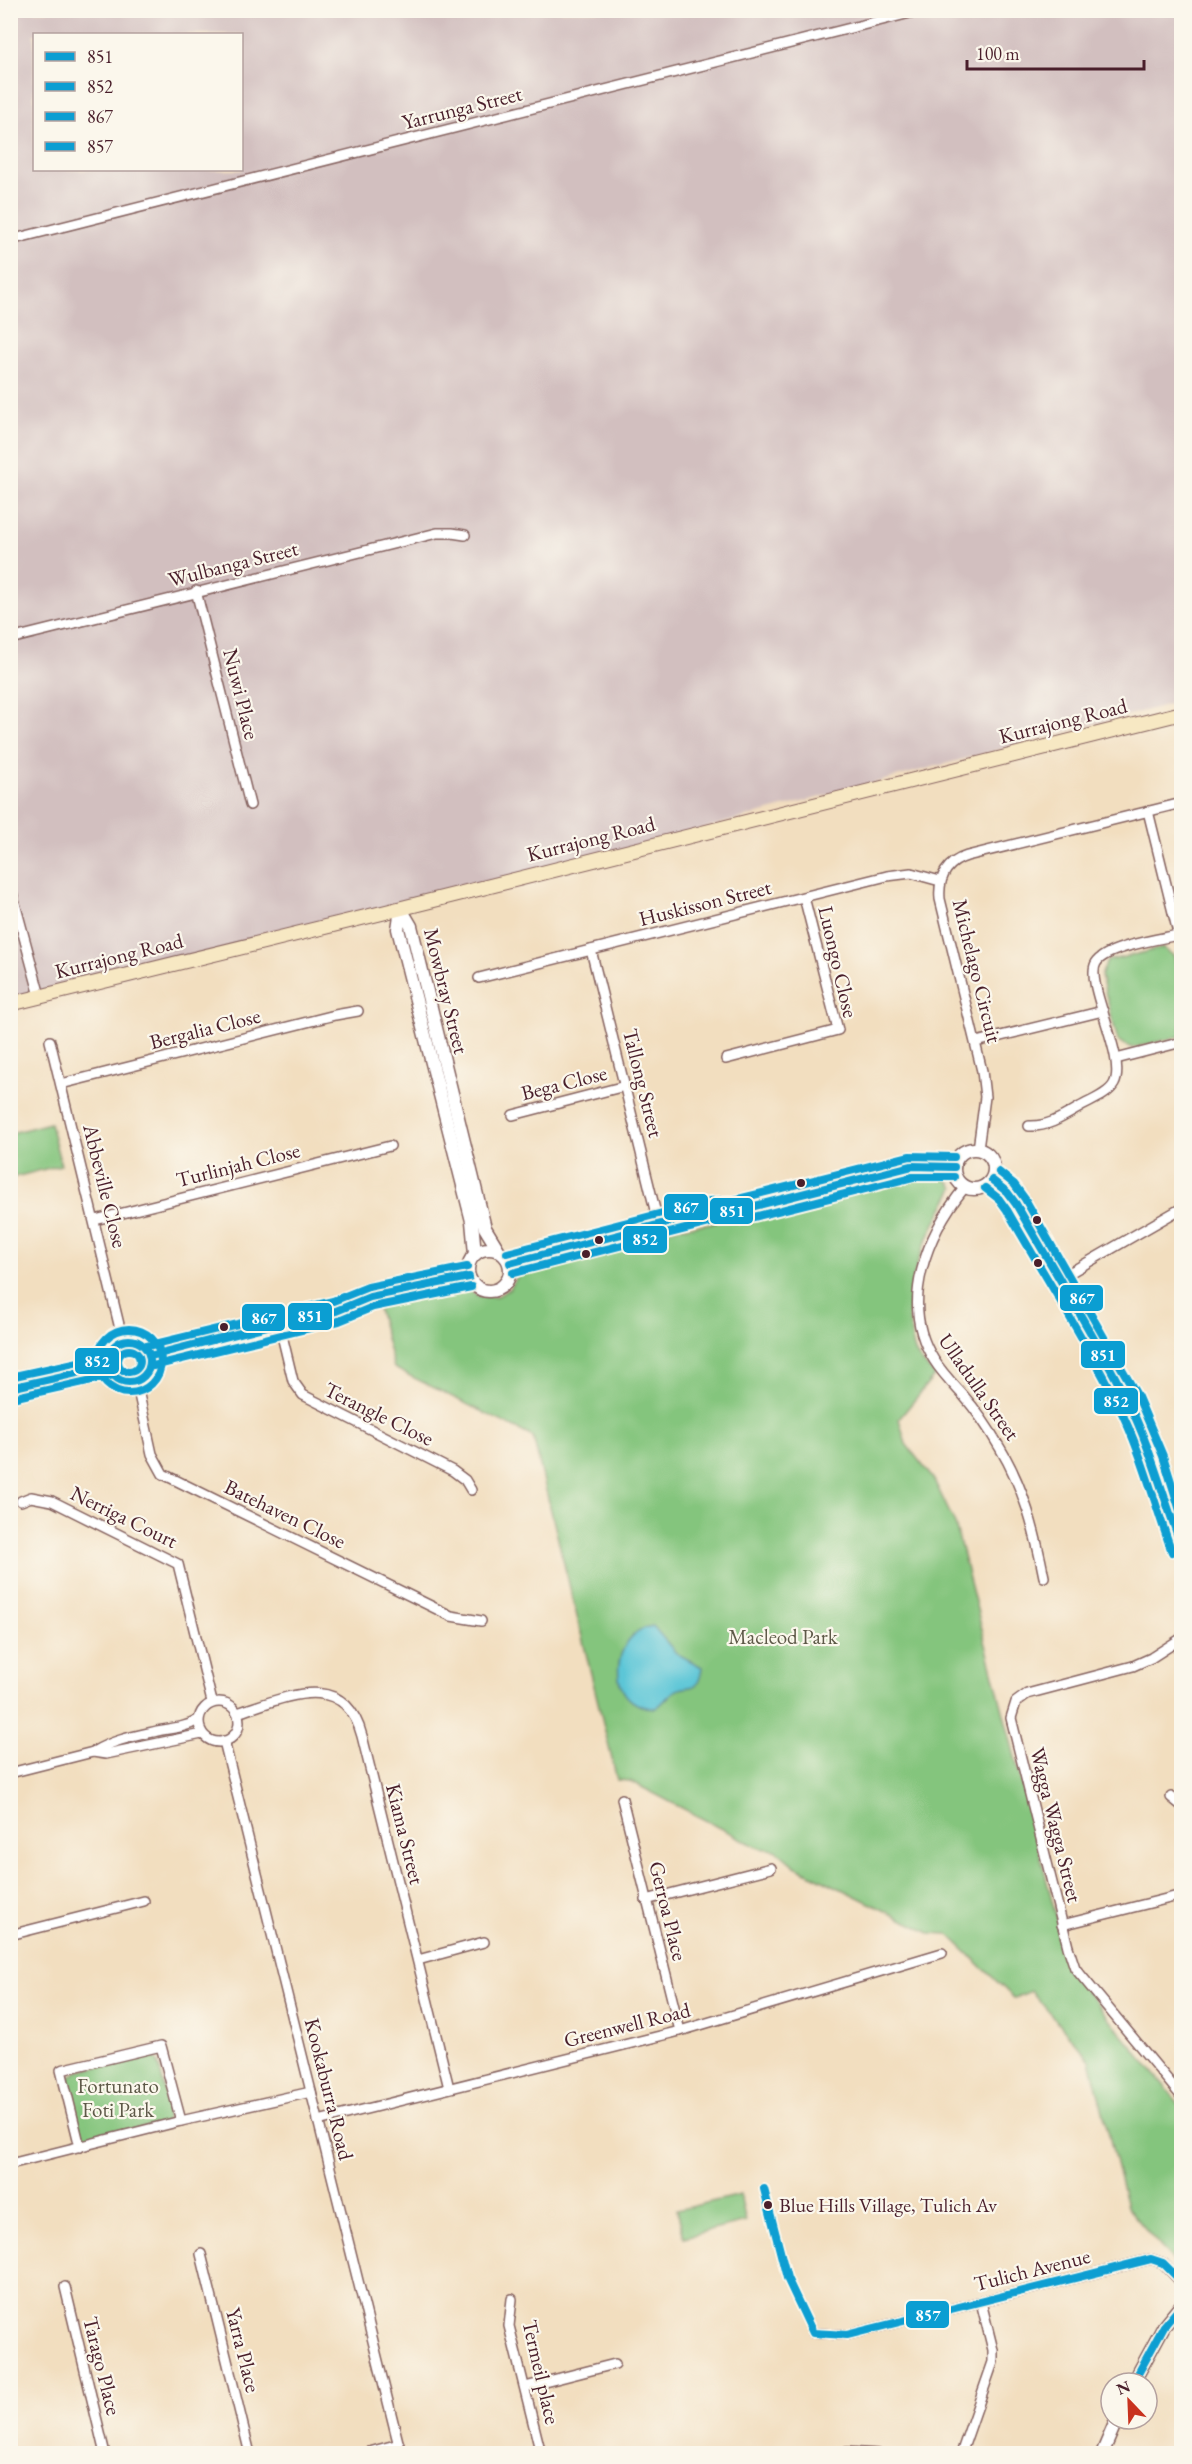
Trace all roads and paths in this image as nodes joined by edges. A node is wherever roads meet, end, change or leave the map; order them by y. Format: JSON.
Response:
{"nodes":[{"id":1,"x":922,"y":10,"type":"edge"},
{"id":2,"x":10,"y":240,"type":"edge"},
{"id":3,"x":465,"y":536,"type":"dead end"},
{"id":4,"x":196,"y":591,"type":"junction"},
{"id":5,"x":10,"y":639,"type":"edge"},
{"id":6,"x":1182,"y":713,"type":"edge"},
{"id":7,"x":1182,"y":803,"type":"edge"},
{"id":8,"x":250,"y":805,"type":"dead end"},
{"id":9,"x":1148,"y":811,"type":"junction"},
{"id":10,"x":940,"y":881,"type":"junction"},
{"id":11,"x":10,"y":885,"type":"edge"},
{"id":12,"x":804,"y":897,"type":"junction"},
{"id":13,"x":401,"y":909,"type":"junction"},
{"id":14,"x":1178,"y":935,"type":"junction"},
{"id":15,"x":1182,"y":949,"type":"edge"},
{"id":16,"x":591,"y":950,"type":"junction"},
{"id":17,"x":480,"y":978,"type":"dead end"},
{"id":18,"x":40,"y":996,"type":"junction"},
{"id":19,"x":10,"y":1004,"type":"edge"},
{"id":20,"x":358,"y":1011,"type":"dead end"},
{"id":21,"x":1103,"y":1011,"type":"junction"},
{"id":22,"x":50,"y":1041,"type":"dead end"},
{"id":23,"x":976,"y":1042,"type":"junction"},
{"id":24,"x":1182,"y":1042,"type":"edge"},
{"id":25,"x":726,"y":1059,"type":"dead end"},
{"id":26,"x":1116,"y":1059,"type":"junction"},
{"id":27,"x":61,"y":1084,"type":"junction"},
{"id":28,"x":625,"y":1086,"type":"junction"},
{"id":29,"x":513,"y":1114,"type":"dead end"},
{"id":30,"x":1029,"y":1126,"type":"dead end"},
{"id":31,"x":390,"y":1146,"type":"dead end"},
{"id":32,"x":978,"y":1149,"type":"junction"},
{"id":33,"x":954,"y":1167,"type":"junction"},
{"id":34,"x":992,"y":1180,"type":"junction"},
{"id":35,"x":965,"y":1187,"type":"junction"},
{"id":36,"x":1182,"y":1208,"type":"edge"},
{"id":37,"x":95,"y":1220,"type":"junction"},
{"id":38,"x":659,"y":1226,"type":"junction"},
{"id":39,"x":499,"y":1251,"type":"junction"},
{"id":40,"x":475,"y":1254,"type":"junction"},
{"id":41,"x":510,"y":1263,"type":"junction"},
{"id":42,"x":470,"y":1277,"type":"junction"},
{"id":43,"x":1059,"y":1279,"type":"junction"},
{"id":44,"x":279,"y":1323,"type":"junction"},
{"id":45,"x":123,"y":1341,"type":"junction"},
{"id":46,"x":150,"y":1356,"type":"junction"},
{"id":47,"x":108,"y":1366,"type":"junction"},
{"id":48,"x":136,"y":1381,"type":"junction"},
{"id":49,"x":10,"y":1388,"type":"edge"},
{"id":50,"x":471,"y":1490,"type":"dead end"},
{"id":51,"x":21,"y":1501,"type":"dead end"},
{"id":52,"x":1182,"y":1548,"type":"edge"},
{"id":53,"x":1044,"y":1577,"type":"dead end"},
{"id":54,"x":481,"y":1621,"type":"dead end"},
{"id":55,"x":1182,"y":1638,"type":"edge"},
{"id":56,"x":212,"y":1702,"type":"junction"},
{"id":57,"x":237,"y":1713,"type":"junction"},
{"id":58,"x":198,"y":1720,"type":"junction"},
{"id":59,"x":202,"y":1734,"type":"junction"},
{"id":60,"x":224,"y":1742,"type":"junction"},
{"id":61,"x":93,"y":1752,"type":"junction"},
{"id":62,"x":10,"y":1773,"type":"edge"},
{"id":63,"x":1172,"y":1797,"type":"dead end"},
{"id":64,"x":622,"y":1799,"type":"dead end"},
{"id":65,"x":1182,"y":1806,"type":"edge"},
{"id":66,"x":771,"y":1868,"type":"dead end"},
{"id":67,"x":1182,"y":1895,"type":"edge"},
{"id":68,"x":646,"y":1899,"type":"junction"},
{"id":69,"x":144,"y":1900,"type":"dead end"},
{"id":70,"x":1062,"y":1925,"type":"junction"},
{"id":71,"x":10,"y":1935,"type":"edge"},
{"id":72,"x":484,"y":1942,"type":"dead end"},
{"id":73,"x":942,"y":1953,"type":"dead end"},
{"id":74,"x":418,"y":1960,"type":"junction"},
{"id":75,"x":680,"y":2031,"type":"junction"},
{"id":76,"x":450,"y":2088,"type":"junction"},
{"id":77,"x":311,"y":2092,"type":"junction"},
{"id":78,"x":1182,"y":2097,"type":"edge"},
{"id":79,"x":181,"y":2121,"type":"junction"},
{"id":80,"x":318,"y":2121,"type":"junction"},
{"id":81,"x":80,"y":2146,"type":"junction"},
{"id":82,"x":10,"y":2164,"type":"edge"},
{"id":83,"x":201,"y":2254,"type":"dead end"},
{"id":84,"x":1182,"y":2283,"type":"edge"},
{"id":85,"x":65,"y":2287,"type":"dead end"},
{"id":86,"x":512,"y":2299,"type":"dead end"},
{"id":87,"x":981,"y":2302,"type":"junction"},
{"id":88,"x":1182,"y":2304,"type":"edge"},
{"id":89,"x":813,"y":2333,"type":"dead end"},
{"id":90,"x":615,"y":2364,"type":"dead end"},
{"id":91,"x":1140,"y":2371,"type":"edge"},
{"id":92,"x":525,"y":2387,"type":"junction"},
{"id":93,"x":1113,"y":2431,"type":"edge"},
{"id":94,"x":400,"y":2449,"type":"edge"},
{"id":95,"x":847,"y":2452,"type":"edge"},
{"id":96,"x":105,"y":2454,"type":"edge"},
{"id":97,"x":250,"y":2454,"type":"edge"},
{"id":98,"x":362,"y":2454,"type":"edge"},
{"id":99,"x":542,"y":2454,"type":"edge"},
{"id":100,"x":878,"y":2454,"type":"edge"},
{"id":101,"x":961,"y":2454,"type":"edge"},
{"id":102,"x":1102,"y":2454,"type":"edge"}],
"edges":[{"from":1,"to":2,"type":"street","name":"Yarrunga Street"},
{"from":3,"to":4,"type":"street","name":"Wulbanga Street"},
{"from":4,"to":5,"type":"street","name":"Wulbanga Street"},
{"from":4,"to":8,"type":"street","name":"Nuwi Place"},
{"from":6,"to":13,"type":"main road","name":"Kurrajong Road"},
{"from":7,"to":9,"type":"street","name":"Michelago Circuit"},
{"from":9,"to":10,"type":"street","name":"Michelago Circuit"},
{"from":9,"to":14,"type":"street"},
{"from":10,"to":12,"type":"street","name":"Huskisson Street"},
{"from":10,"to":23,"type":"street","name":"Michelago Circuit"},
{"from":11,"to":18,"type":"street"},
{"from":12,"to":16,"type":"street","name":"Huskisson Street"},
{"from":12,"to":25,"type":"street","name":"Luongo Close"},
{"from":13,"to":18,"type":"main road","name":"Kurrajong Road"},
{"from":13,"to":39,"type":"street","name":"Mowbray Street"},
{"from":13,"to":40,"type":"street","name":"Mowbray Street"},
{"from":14,"to":15,"type":"street"},
{"from":14,"to":21,"type":"street"},
{"from":16,"to":17,"type":"street","name":"Huskisson Street"},
{"from":16,"to":28,"type":"street","name":"Tallong Street"},
{"from":18,"to":19,"type":"main road","name":"Kurrajong Road"},
{"from":20,"to":27,"type":"street","name":"Bergalia Close"},
{"from":21,"to":23,"type":"street"},
{"from":21,"to":26,"type":"street"},
{"from":22,"to":27,"type":"street","name":"Abbeville Close"},
{"from":23,"to":32,"type":"street","name":"Michelago Circuit"},
{"from":24,"to":26,"type":"street"},
{"from":26,"to":30,"type":"street"},
{"from":27,"to":37,"type":"street","name":"Abbeville Close"},
{"from":28,"to":29,"type":"street","name":"Bega Close"},
{"from":28,"to":38,"type":"street","name":"Tallong Street"},
{"from":31,"to":37,"type":"street","name":"Turlinjah Close"},
{"from":32,"to":33,"type":"street"},
{"from":32,"to":34,"type":"street"},
{"from":33,"to":35,"type":"street"},
{"from":33,"to":38,"type":"street"},
{"from":34,"to":35,"type":"street"},
{"from":34,"to":43,"type":"street"},
{"from":35,"to":53,"type":"street","name":"Ulladulla Street"},
{"from":36,"to":43,"type":"street"},
{"from":37,"to":45,"type":"street","name":"Abbeville Close"},
{"from":38,"to":41,"type":"street"},
{"from":39,"to":40,"type":"street"},
{"from":39,"to":41,"type":"street"},
{"from":40,"to":42,"type":"street"},
{"from":41,"to":42,"type":"street"},
{"from":42,"to":44,"type":"street"},
{"from":43,"to":52,"type":"street"},
{"from":44,"to":46,"type":"street"},
{"from":44,"to":50,"type":"street","name":"Terangle Close"},
{"from":45,"to":46,"type":"street"},
{"from":45,"to":47,"type":"street"},
{"from":46,"to":48,"type":"street"},
{"from":47,"to":48,"type":"street"},
{"from":47,"to":49,"type":"street"},
{"from":48,"to":54,"type":"street","name":"Batehaven Close"},
{"from":51,"to":56,"type":"street","name":"Nerriga Court"},
{"from":55,"to":70,"type":"street","name":"Wagga Wagga Street"},
{"from":56,"to":57,"type":"street"},
{"from":56,"to":58,"type":"street"},
{"from":57,"to":60,"type":"street"},
{"from":57,"to":74,"type":"street","name":"Kiama Street"},
{"from":58,"to":59,"type":"street"},
{"from":58,"to":61,"type":"street"},
{"from":59,"to":60,"type":"street"},
{"from":59,"to":61,"type":"street"},
{"from":60,"to":77,"type":"street","name":"Kookaburra Road"},
{"from":61,"to":62,"type":"street"},
{"from":63,"to":65,"type":"street"},
{"from":64,"to":68,"type":"street","name":"Gerroa Place"},
{"from":66,"to":68,"type":"street"},
{"from":67,"to":70,"type":"street"},
{"from":68,"to":75,"type":"street","name":"Gerroa Place"},
{"from":69,"to":71,"type":"street"},
{"from":70,"to":78,"type":"street","name":"Wagga Wagga Street"},
{"from":72,"to":74,"type":"street"},
{"from":73,"to":75,"type":"street","name":"Greenwell Road"},
{"from":74,"to":76,"type":"street","name":"Kiama Street"},
{"from":75,"to":76,"type":"street","name":"Greenwell Road"},
{"from":76,"to":80,"type":"street","name":"Greenwell Road"},
{"from":77,"to":79,"type":"street"},
{"from":77,"to":80,"type":"street","name":"Kookaburra Road"},
{"from":79,"to":81,"type":"street"},
{"from":79,"to":81,"type":"street"},
{"from":80,"to":94,"type":"street","name":"Kookaburra Road"},
{"from":81,"to":82,"type":"street"},
{"from":83,"to":97,"type":"street","name":"Yarra Place"},
{"from":84,"to":87,"type":"street","name":"Tulich Avenue"},
{"from":85,"to":96,"type":"street","name":"Tarago Place"},
{"from":86,"to":92,"type":"street","name":"Termeil place"},
{"from":87,"to":89,"type":"street","name":"Tulich Avenue"},
{"from":87,"to":101,"type":"street"},
{"from":88,"to":91,"type":"street"},
{"from":90,"to":92,"type":"street"},
{"from":92,"to":99,"type":"street","name":"Termeil place"},
{"from":93,"to":102,"type":"street"},
{"from":94,"to":98,"type":"street"},
{"from":95,"to":100,"type":"street"}]}
